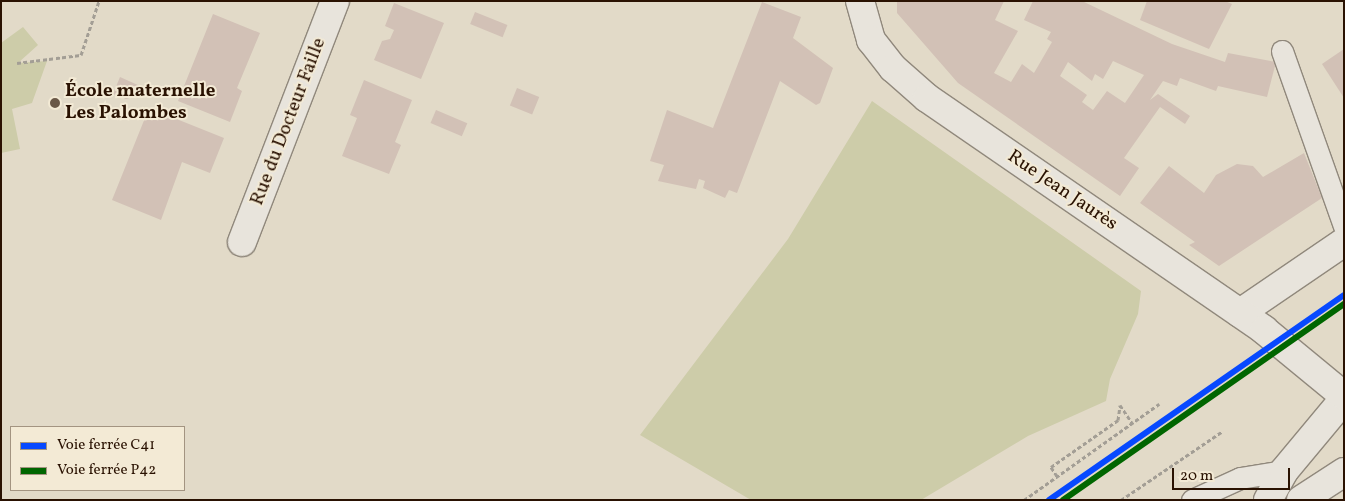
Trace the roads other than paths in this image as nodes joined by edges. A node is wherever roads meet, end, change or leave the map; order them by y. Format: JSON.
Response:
{"nodes":[{"id":1,"x":335,"y":1,"type":"edge"},
{"id":2,"x":860,"y":1,"type":"edge"},
{"id":3,"x":1282,"y":51,"type":"dead end"},
{"id":4,"x":1344,"y":226,"type":"edge"},
{"id":5,"x":242,"y":242,"type":"dead end"},
{"id":6,"x":1344,"y":242,"type":"edge"},
{"id":7,"x":1240,"y":313,"type":"junction"},
{"id":8,"x":1344,"y":397,"type":"edge"},
{"id":9,"x":1284,"y":471,"type":"junction"},
{"id":10,"x":1344,"y":472,"type":"edge"},
{"id":11,"x":1192,"y":500,"type":"edge"},
{"id":12,"x":1268,"y":500,"type":"edge"},
{"id":13,"x":1302,"y":500,"type":"edge"}],
"edges":[{"from":1,"to":5,"type":"street","name":"Rue du Docteur Faille"},
{"from":2,"to":7,"type":"street","name":"Rue Jean Jaurès"},
{"from":3,"to":4,"type":"lane"},
{"from":6,"to":7,"type":"street"},
{"from":7,"to":8,"type":"street","name":"Rue Jean Jaurès"},
{"from":8,"to":9,"type":"street"},
{"from":9,"to":11,"type":"lane"},
{"from":9,"to":12,"type":"street"},
{"from":10,"to":13,"type":"street"}]}
